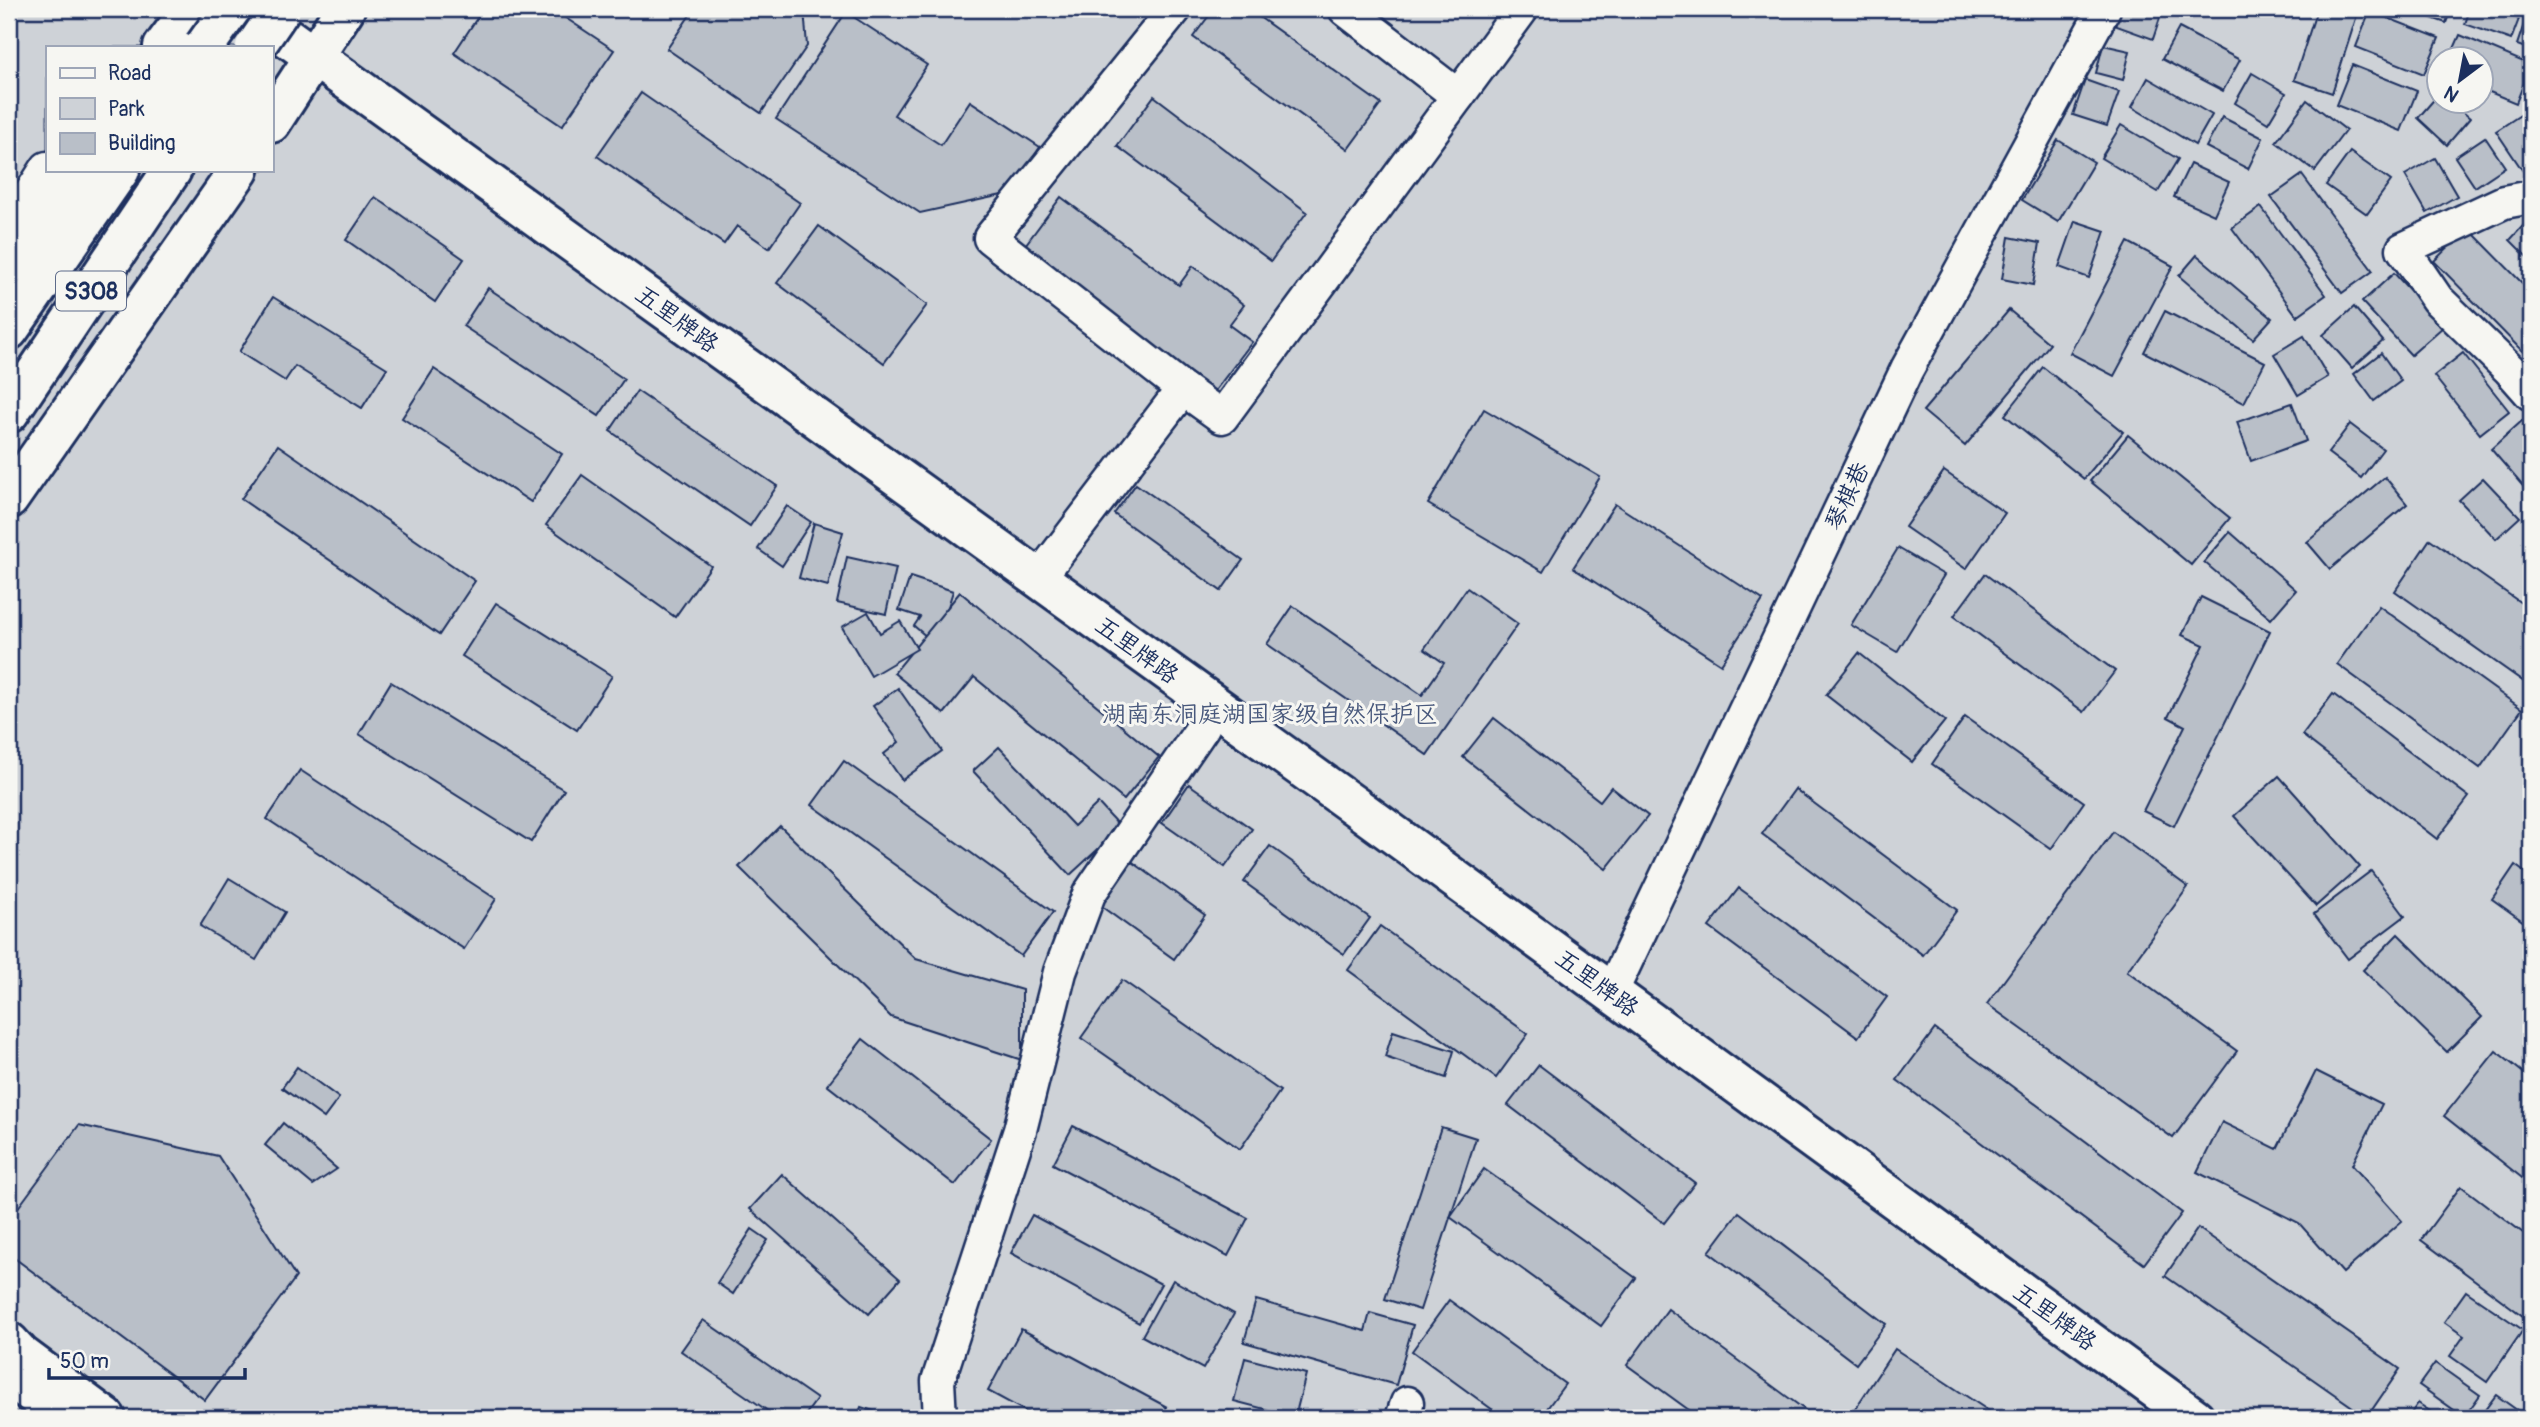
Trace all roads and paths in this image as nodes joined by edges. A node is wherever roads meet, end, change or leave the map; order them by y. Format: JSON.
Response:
{"nodes":[{"id":1,"x":191,"y":9,"type":"edge"},
{"id":2,"x":206,"y":9,"type":"edge"},
{"id":3,"x":231,"y":9,"type":"edge"},
{"id":4,"x":248,"y":9,"type":"edge"},
{"id":5,"x":281,"y":9,"type":"edge"},
{"id":6,"x":345,"y":9,"type":"edge"},
{"id":7,"x":1175,"y":9,"type":"edge"},
{"id":8,"x":1345,"y":9,"type":"edge"},
{"id":9,"x":1522,"y":9,"type":"edge"},
{"id":10,"x":2104,"y":9,"type":"edge"},
{"id":11,"x":164,"y":46,"type":"edge"},
{"id":12,"x":205,"y":46,"type":"edge"},
{"id":13,"x":256,"y":46,"type":"edge"},
{"id":14,"x":259,"y":46,"type":"edge"},
{"id":15,"x":273,"y":56,"type":"edge"},
{"id":16,"x":309,"y":68,"type":"junction"},
{"id":17,"x":1458,"y":96,"type":"junction"},
{"id":18,"x":273,"y":120,"type":"edge"},
{"id":19,"x":46,"y":170,"type":"edge"},
{"id":20,"x":76,"y":172,"type":"edge"},
{"id":21,"x":119,"y":172,"type":"edge"},
{"id":22,"x":171,"y":172,"type":"edge"},
{"id":23,"x":238,"y":172,"type":"edge"},
{"id":24,"x":2531,"y":197,"type":"edge"},
{"id":25,"x":9,"y":226,"type":"edge"},
{"id":26,"x":9,"y":266,"type":"edge"},
{"id":27,"x":9,"y":330,"type":"edge"},
{"id":28,"x":1182,"y":389,"type":"junction"},
{"id":29,"x":2531,"y":394,"type":"edge"},
{"id":30,"x":9,"y":413,"type":"edge"},
{"id":31,"x":9,"y":499,"type":"edge"},
{"id":32,"x":1038,"y":579,"type":"junction"},
{"id":33,"x":1203,"y":727,"type":"junction"},
{"id":34,"x":1611,"y":993,"type":"junction"},
{"id":35,"x":9,"y":1342,"type":"edge"},
{"id":36,"x":9,"y":1376,"type":"edge"},
{"id":37,"x":66,"y":1418,"type":"edge"},
{"id":38,"x":106,"y":1418,"type":"edge"},
{"id":39,"x":940,"y":1418,"type":"edge"},
{"id":40,"x":2155,"y":1418,"type":"edge"},
{"id":41,"x":2194,"y":1418,"type":"edge"}],
"edges":[{"from":1,"to":11,"type":"main road"},
{"from":2,"to":14,"type":"main road"},
{"from":3,"to":12,"type":"main road","bridge":true},
{"from":4,"to":16,"type":"main road","name":"五里牌路"},
{"from":5,"to":13,"type":"main road","bridge":true},
{"from":6,"to":16,"type":"main road"},
{"from":7,"to":28,"type":"street"},
{"from":8,"to":17,"type":"street"},
{"from":9,"to":17,"type":"street"},
{"from":10,"to":34,"type":"street","name":"琴棋巷"},
{"from":15,"to":16,"type":"main road","name":"五里牌路"},
{"from":16,"to":18,"type":"main road"},
{"from":16,"to":32,"type":"main road","name":"五里牌路"},
{"from":16,"to":33,"type":"main road","name":"五里牌路"},
{"from":17,"to":28,"type":"street"},
{"from":19,"to":25,"type":"street"},
{"from":20,"to":26,"type":"main road"},
{"from":21,"to":27,"type":"main road","number":"S308"},
{"from":22,"to":30,"type":"main road","number":"S308"},
{"from":23,"to":31,"type":"main road"},
{"from":24,"to":29,"type":"street"},
{"from":28,"to":32,"type":"street"},
{"from":32,"to":34,"type":"main road","name":"五里牌路"},
{"from":33,"to":39,"type":"street"},
{"from":33,"to":40,"type":"main road","name":"五里牌路"},
{"from":34,"to":41,"type":"main road","name":"五里牌路"},
{"from":35,"to":38,"type":"main road"},
{"from":36,"to":37,"type":"main road"}]}
